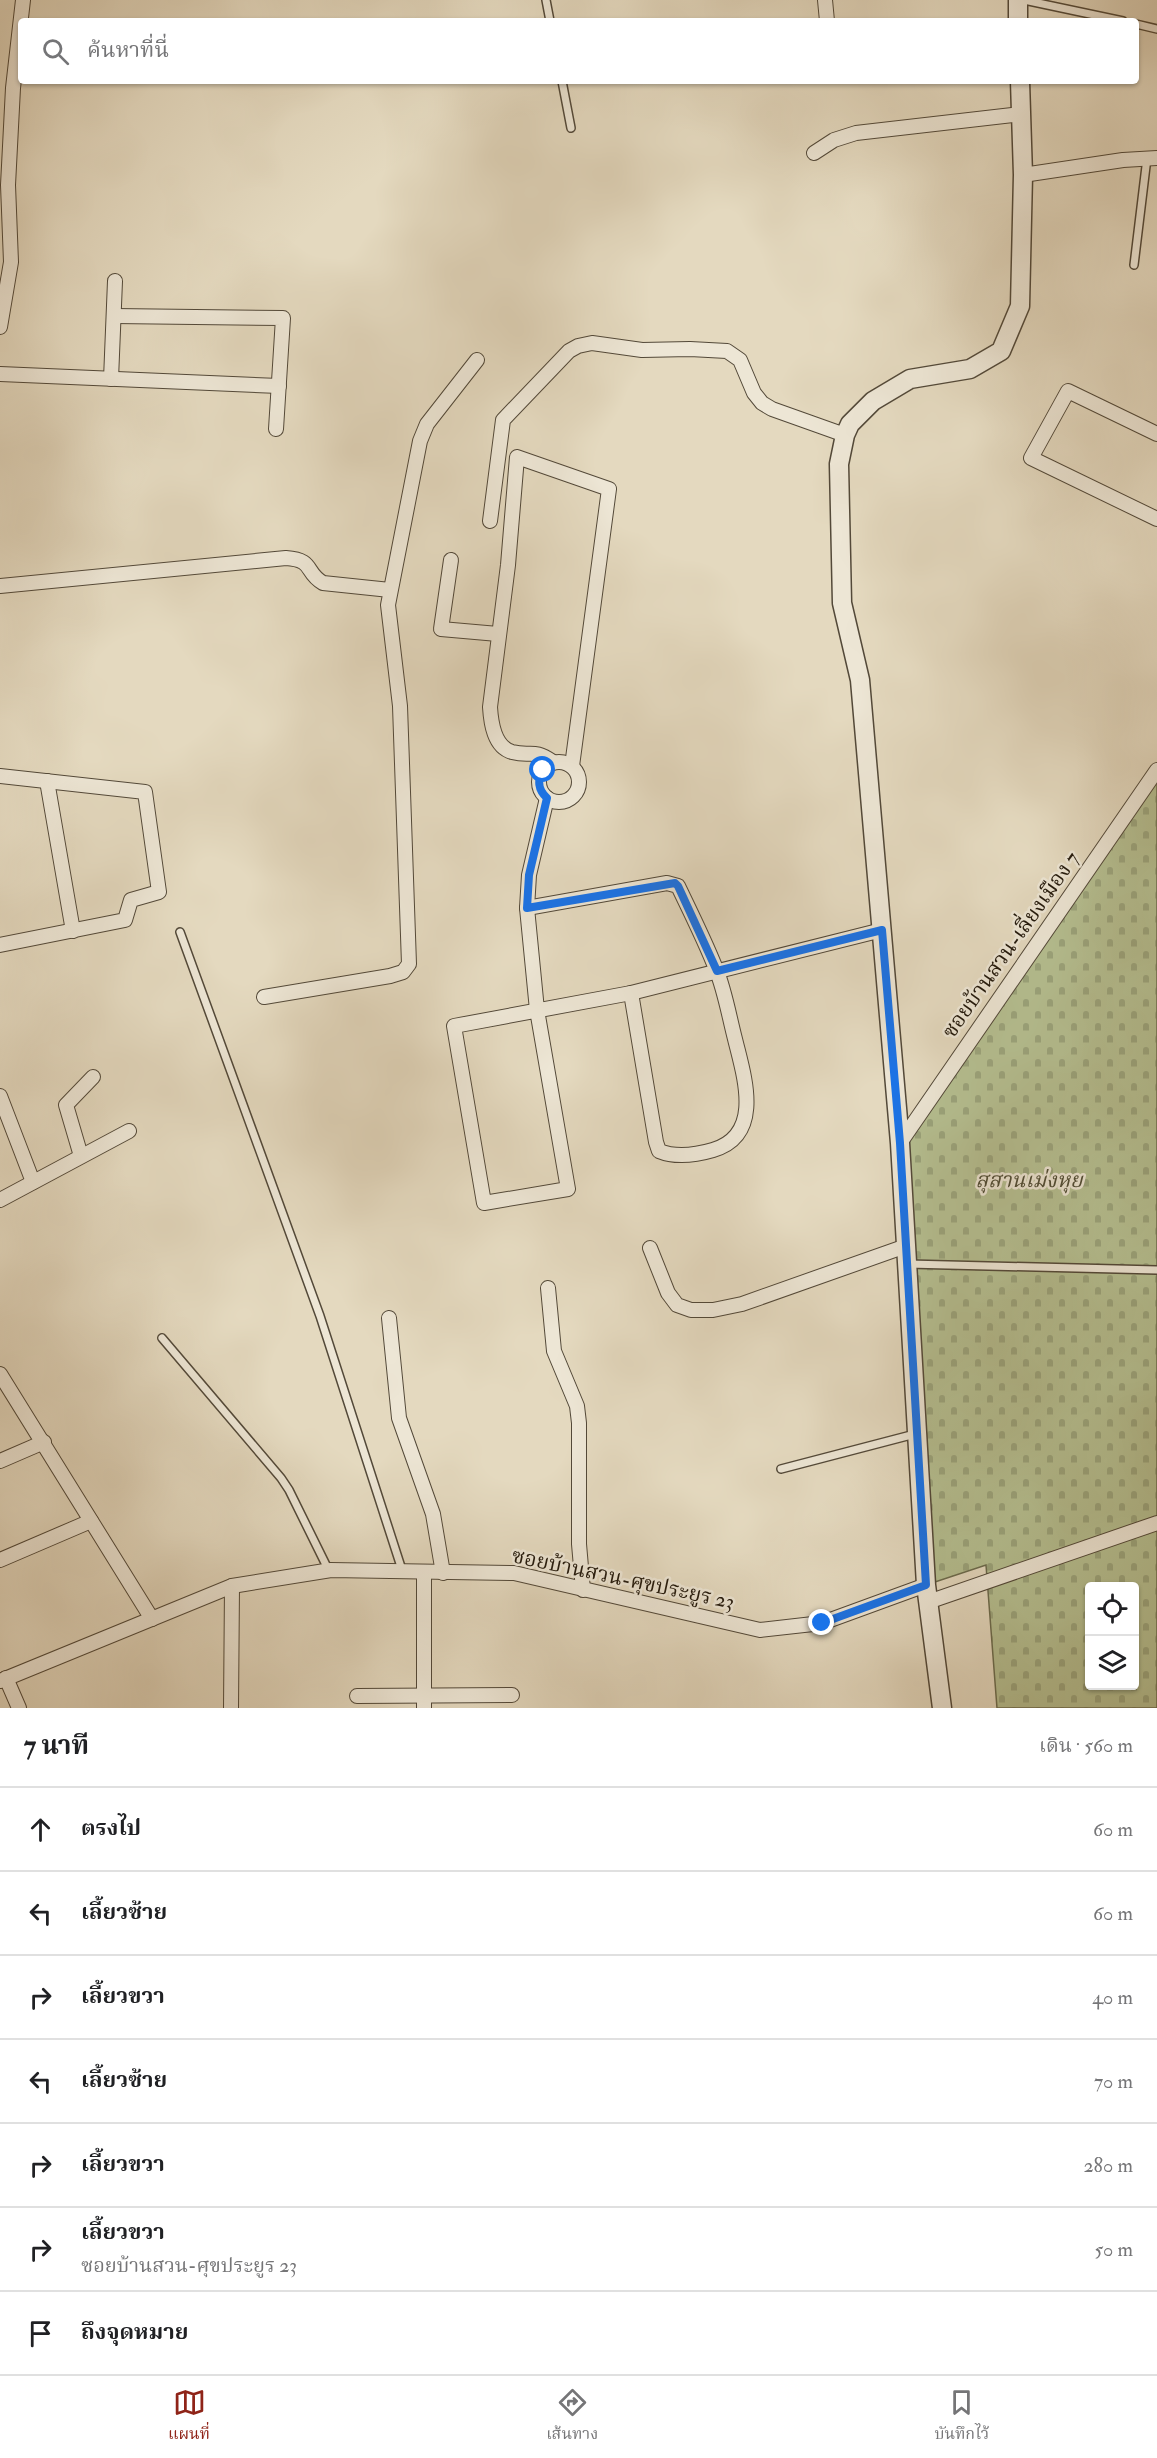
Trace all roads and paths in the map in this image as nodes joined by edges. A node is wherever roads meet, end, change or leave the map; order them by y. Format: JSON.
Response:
{"nodes":[{"id":1,"x":23,"y":0,"type":"edge"},
{"id":2,"x":546,"y":0,"type":"edge"},
{"id":3,"x":825,"y":0,"type":"edge"},
{"id":4,"x":1018,"y":0,"type":"edge"},
{"id":5,"x":1024,"y":0,"type":"edge"},
{"id":6,"x":21,"y":18,"type":"edge"},
{"id":7,"x":549,"y":18,"type":"edge"},
{"id":8,"x":827,"y":18,"type":"edge"},
{"id":9,"x":1018,"y":18,"type":"edge"},
{"id":10,"x":1109,"y":18,"type":"edge"},
{"id":11,"x":1139,"y":25,"type":"edge"},
{"id":12,"x":1157,"y":28,"type":"edge"},
{"id":13,"x":18,"y":44,"type":"edge"},
{"id":14,"x":563,"y":84,"type":"edge"},
{"id":15,"x":1020,"y":84,"type":"edge"},
{"id":16,"x":1021,"y":114,"type":"junction"},
{"id":17,"x":571,"y":128,"type":"dead end"},
{"id":18,"x":814,"y":153,"type":"dead end"},
{"id":19,"x":5,"y":158,"type":"edge"},
{"id":20,"x":1152,"y":158,"type":"edge"},
{"id":21,"x":1023,"y":175,"type":"junction"},
{"id":22,"x":1134,"y":265,"type":"dead end"},
{"id":23,"x":115,"y":281,"type":"dead end"},
{"id":24,"x":114,"y":316,"type":"junction"},
{"id":25,"x":0,"y":327,"type":"edge"},
{"id":26,"x":477,"y":360,"type":"dead end"},
{"id":27,"x":0,"y":374,"type":"edge"},
{"id":28,"x":111,"y":379,"type":"junction"},
{"id":29,"x":279,"y":386,"type":"junction"},
{"id":30,"x":276,"y":429,"type":"dead end"},
{"id":31,"x":1157,"y":434,"type":"edge"},
{"id":32,"x":844,"y":435,"type":"junction"},
{"id":33,"x":1157,"y":519,"type":"edge"},
{"id":34,"x":490,"y":521,"type":"dead end"},
{"id":35,"x":451,"y":560,"type":"dead end"},
{"id":36,"x":0,"y":586,"type":"edge"},
{"id":37,"x":390,"y":590,"type":"junction"},
{"id":38,"x":498,"y":634,"type":"junction"},
{"id":39,"x":553,"y":762,"type":"junction"},
{"id":40,"x":572,"y":766,"type":"junction"},
{"id":41,"x":1157,"y":770,"type":"edge"},
{"id":42,"x":0,"y":776,"type":"edge"},
{"id":43,"x":47,"y":781,"type":"junction"},
{"id":44,"x":547,"y":798,"type":"junction"},
{"id":45,"x":527,"y":908,"type":"junction"},
{"id":46,"x":882,"y":930,"type":"junction"},
{"id":47,"x":73,"y":931,"type":"junction"},
{"id":48,"x":180,"y":932,"type":"dead end"},
{"id":49,"x":0,"y":945,"type":"edge"},
{"id":50,"x":717,"y":971,"type":"junction"},
{"id":51,"x":631,"y":993,"type":"junction"},
{"id":52,"x":264,"y":997,"type":"dead end"},
{"id":53,"x":537,"y":1010,"type":"junction"},
{"id":54,"x":93,"y":1077,"type":"dead end"},
{"id":55,"x":0,"y":1096,"type":"edge"},
{"id":56,"x":129,"y":1131,"type":"dead end"},
{"id":57,"x":900,"y":1143,"type":"junction"},
{"id":58,"x":81,"y":1156,"type":"junction"},
{"id":59,"x":33,"y":1182,"type":"junction"},
{"id":60,"x":0,"y":1200,"type":"edge"},
{"id":61,"x":906,"y":1246,"type":"junction"},
{"id":62,"x":650,"y":1248,"type":"dead end"},
{"id":63,"x":907,"y":1264,"type":"junction"},
{"id":64,"x":1157,"y":1270,"type":"edge"},
{"id":65,"x":549,"y":1288,"type":"dead end"},
{"id":66,"x":389,"y":1318,"type":"dead end"},
{"id":67,"x":162,"y":1338,"type":"dead end"},
{"id":68,"x":0,"y":1374,"type":"edge"},
{"id":69,"x":917,"y":1433,"type":"junction"},
{"id":70,"x":44,"y":1442,"type":"junction"},
{"id":71,"x":0,"y":1461,"type":"edge"},
{"id":72,"x":781,"y":1469,"type":"dead end"},
{"id":73,"x":92,"y":1521,"type":"junction"},
{"id":74,"x":1157,"y":1523,"type":"edge"},
{"id":75,"x":0,"y":1560,"type":"edge"},
{"id":76,"x":329,"y":1571,"type":"junction"},
{"id":77,"x":403,"y":1573,"type":"junction"},
{"id":78,"x":424,"y":1573,"type":"junction"},
{"id":79,"x":443,"y":1573,"type":"junction"},
{"id":80,"x":231,"y":1586,"type":"junction"},
{"id":81,"x":583,"y":1590,"type":"junction"},
{"id":82,"x":927,"y":1594,"type":"junction"},
{"id":83,"x":152,"y":1619,"type":"junction"},
{"id":84,"x":3,"y":1679,"type":"edge"},
{"id":85,"x":512,"y":1695,"type":"dead end"},
{"id":86,"x":357,"y":1696,"type":"dead end"},
{"id":87,"x":424,"y":1702,"type":"edge"},
{"id":88,"x":20,"y":1708,"type":"edge"},
{"id":89,"x":231,"y":1708,"type":"edge"},
{"id":90,"x":942,"y":1708,"type":"edge"}],
"edges":[{"from":1,"to":6,"type":"street"},
{"from":2,"to":7,"type":"lane"},
{"from":3,"to":8,"type":"street"},
{"from":4,"to":9,"type":"street"},
{"from":5,"to":10,"type":"lane"},
{"from":11,"to":12,"type":"lane"},
{"from":13,"to":19,"type":"street"},
{"from":14,"to":17,"type":"lane"},
{"from":15,"to":16,"type":"street"},
{"from":16,"to":18,"type":"street"},
{"from":16,"to":21,"type":"street"},
{"from":19,"to":25,"type":"street"},
{"from":20,"to":21,"type":"street"},
{"from":20,"to":22,"type":"lane"},
{"from":21,"to":32,"type":"street"},
{"from":23,"to":24,"type":"street"},
{"from":24,"to":28,"type":"street"},
{"from":24,"to":29,"type":"street"},
{"from":26,"to":37,"type":"street"},
{"from":27,"to":28,"type":"street"},
{"from":28,"to":29,"type":"street"},
{"from":29,"to":30,"type":"street"},
{"from":31,"to":33,"type":"street"},
{"from":32,"to":34,"type":"street"},
{"from":32,"to":46,"type":"street"},
{"from":35,"to":38,"type":"street"},
{"from":36,"to":37,"type":"street"},
{"from":37,"to":52,"type":"street"},
{"from":38,"to":39,"type":"street"},
{"from":38,"to":40,"type":"street"},
{"from":39,"to":40,"type":"street"},
{"from":39,"to":44,"type":"street"},
{"from":40,"to":44,"type":"street"},
{"from":41,"to":57,"type":"street","name":"ซอยบ้านสวน-เลี่ยงเมือง 7"},
{"from":42,"to":43,"type":"street"},
{"from":43,"to":47,"type":"street"},
{"from":43,"to":47,"type":"street"},
{"from":44,"to":45,"type":"street"},
{"from":45,"to":50,"type":"street"},
{"from":45,"to":53,"type":"street"},
{"from":46,"to":50,"type":"street"},
{"from":46,"to":57,"type":"street"},
{"from":47,"to":49,"type":"street"},
{"from":48,"to":77,"type":"lane"},
{"from":50,"to":51,"type":"street"},
{"from":50,"to":51,"type":"street"},
{"from":51,"to":53,"type":"street"},
{"from":53,"to":53,"type":"street"},
{"from":54,"to":58,"type":"street"},
{"from":55,"to":59,"type":"street"},
{"from":56,"to":58,"type":"street"},
{"from":57,"to":61,"type":"street"},
{"from":58,"to":59,"type":"street"},
{"from":59,"to":60,"type":"street"},
{"from":61,"to":62,"type":"street"},
{"from":61,"to":63,"type":"street"},
{"from":63,"to":64,"type":"lane"},
{"from":63,"to":69,"type":"street"},
{"from":65,"to":81,"type":"street"},
{"from":66,"to":79,"type":"street"},
{"from":67,"to":76,"type":"lane"},
{"from":68,"to":70,"type":"street"},
{"from":69,"to":72,"type":"lane"},
{"from":69,"to":82,"type":"street"},
{"from":70,"to":71,"type":"street"},
{"from":70,"to":73,"type":"street"},
{"from":73,"to":75,"type":"street"},
{"from":73,"to":83,"type":"street"},
{"from":74,"to":82,"type":"street","name":"ซอยบ้านสวน-ศุขประยูร 23"},
{"from":76,"to":77,"type":"street","name":"ซอยบ้านสวน-ศุขประยูร 23"},
{"from":76,"to":80,"type":"street","name":"ซอยบ้านสวน-ศุขประยูร 23"},
{"from":77,"to":78,"type":"street","name":"ซอยบ้านสวน-ศุขประยูร 23"},
{"from":78,"to":79,"type":"street","name":"ซอยบ้านสวน-ศุขประยูร 23"},
{"from":78,"to":87,"type":"street"},
{"from":79,"to":81,"type":"street","name":"ซอยบ้านสวน-ศุขประยูร 23"},
{"from":80,"to":83,"type":"street","name":"ซอยบ้านสวน-ศุขประยูร 23"},
{"from":80,"to":89,"type":"street"},
{"from":81,"to":82,"type":"street","name":"ซอยบ้านสวน-ศุขประยูร 23"},
{"from":82,"to":90,"type":"street"},
{"from":83,"to":84,"type":"street","name":"ซอยบ้านสวน-ศุขประยูร 23"},
{"from":84,"to":88,"type":"street"},
{"from":85,"to":87,"type":"street"},
{"from":86,"to":87,"type":"street"}]}
